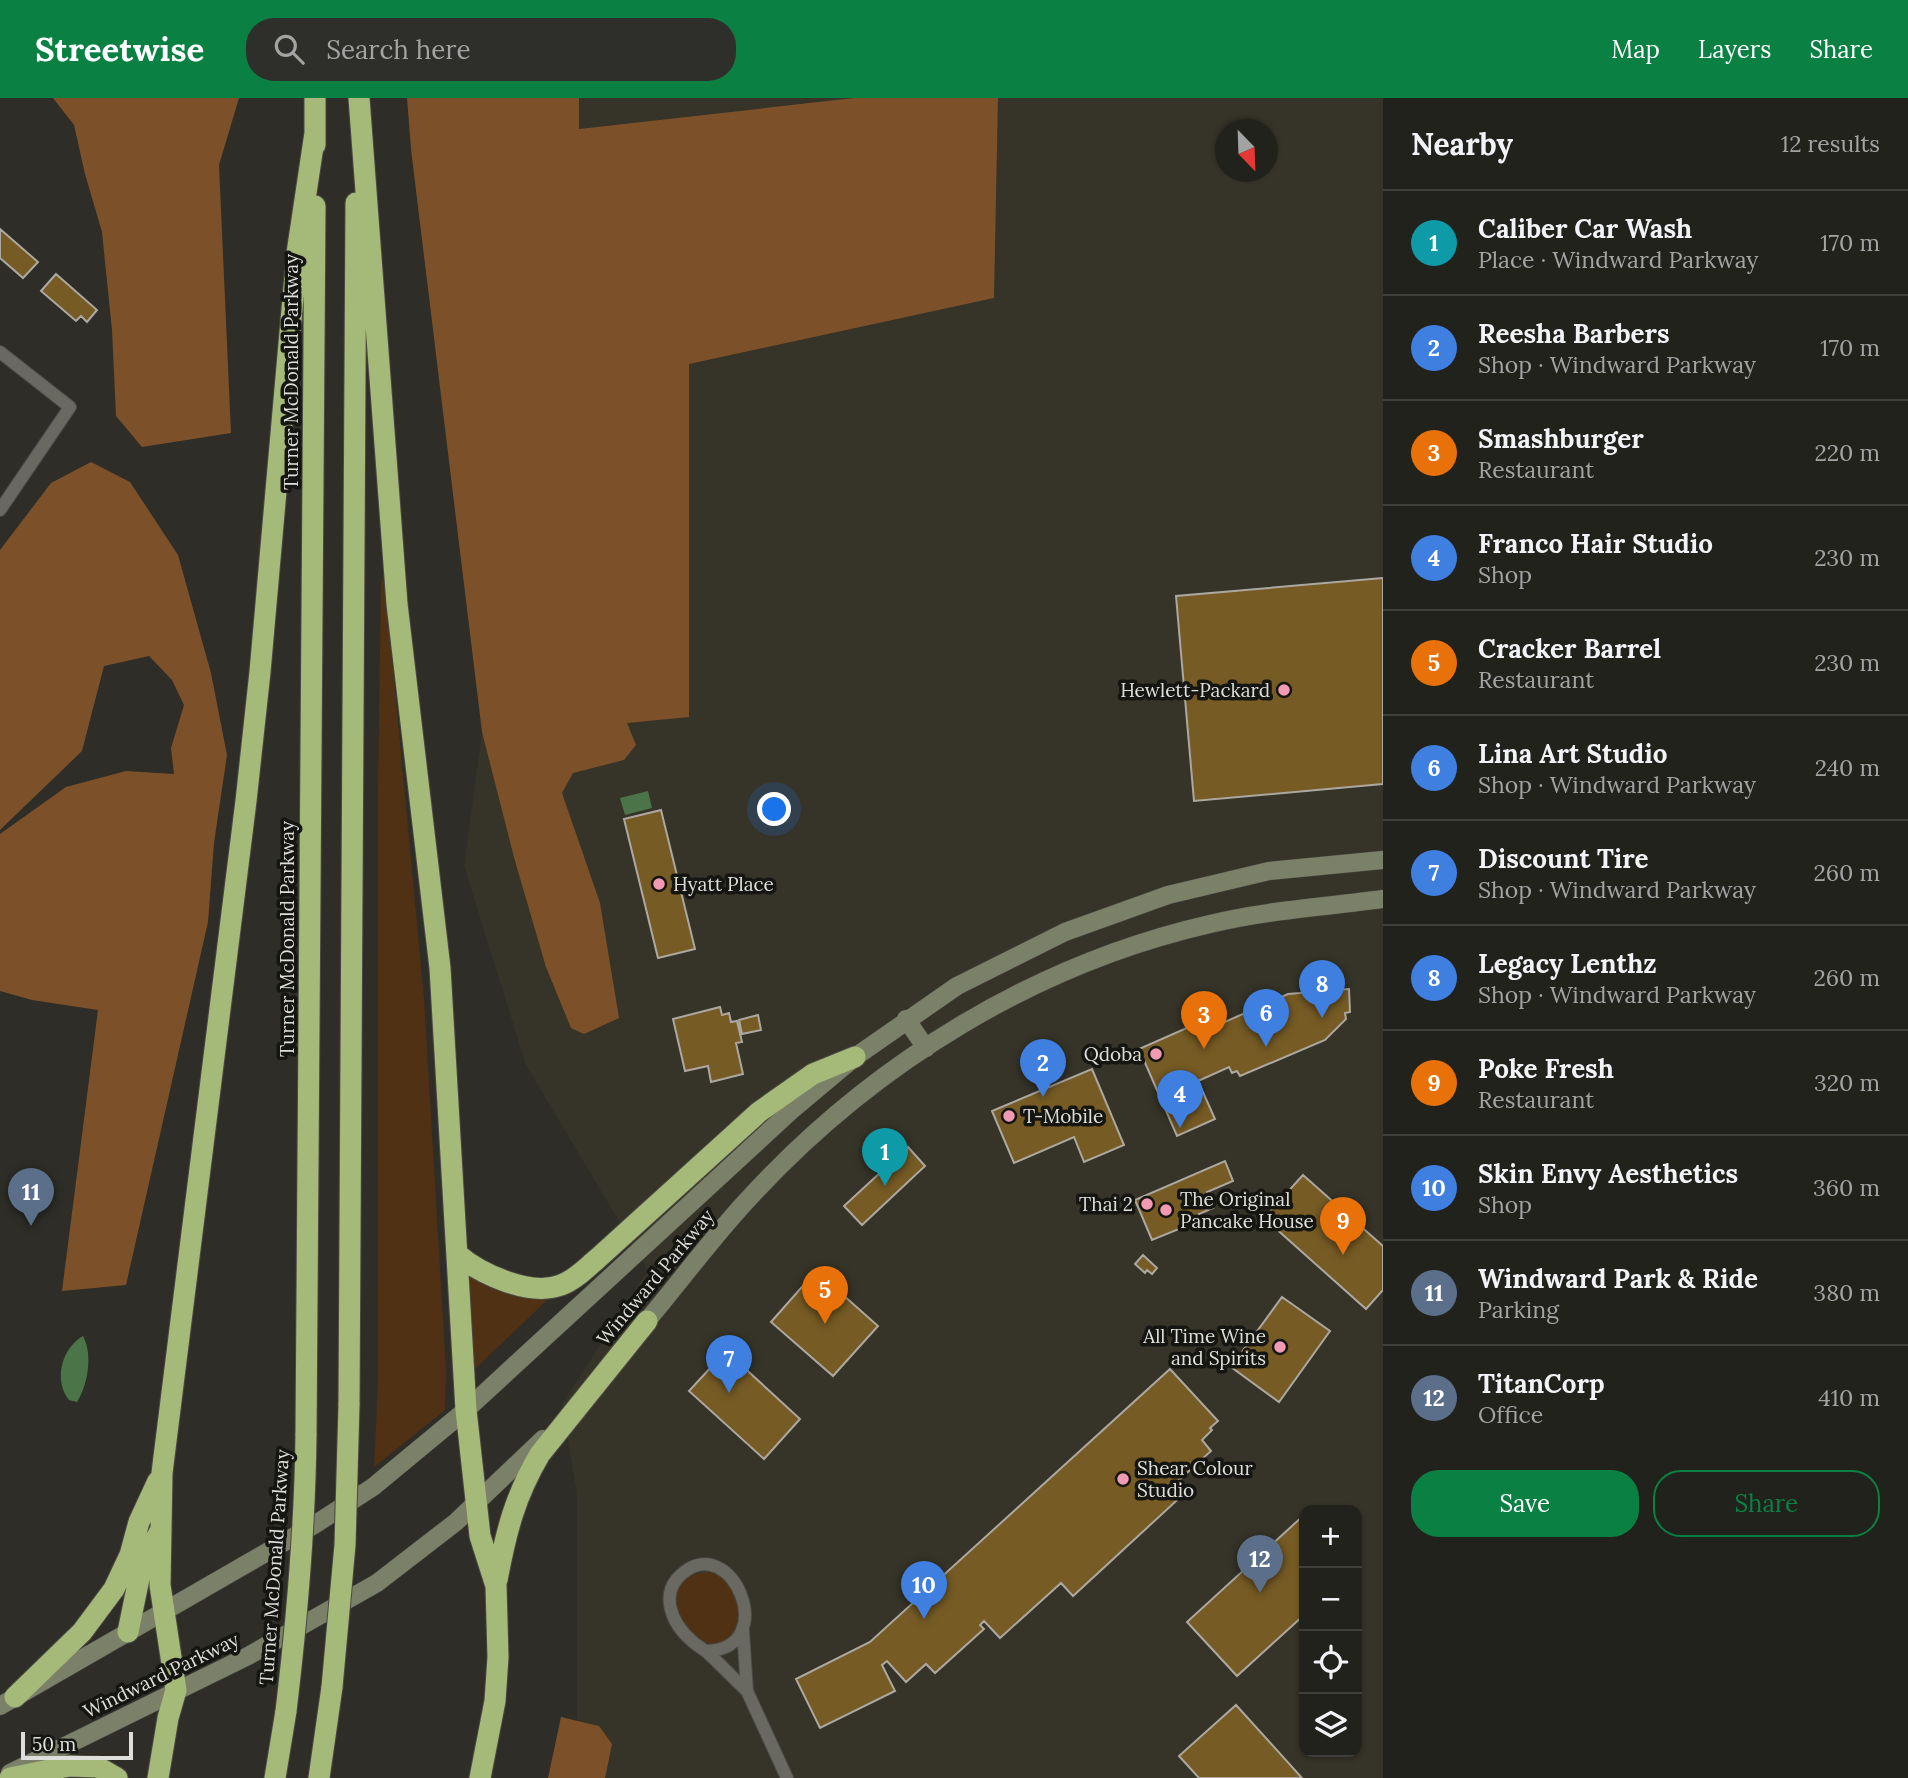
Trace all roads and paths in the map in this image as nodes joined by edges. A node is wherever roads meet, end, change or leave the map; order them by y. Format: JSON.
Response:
{"nodes":[{"id":1,"x":315,"y":98,"type":"edge"},
{"id":2,"x":358,"y":98,"type":"edge"},
{"id":3,"x":315,"y":133,"type":"junction"},
{"id":4,"x":0,"y":352,"type":"edge"},
{"id":5,"x":0,"y":510,"type":"edge"},
{"id":6,"x":1383,"y":860,"type":"edge"},
{"id":7,"x":1383,"y":899,"type":"edge"},
{"id":8,"x":906,"y":1019,"type":"junction"},
{"id":9,"x":926,"y":1048,"type":"junction"},
{"id":10,"x":855,"y":1057,"type":"junction"},
{"id":11,"x":457,"y":1254,"type":"junction"},
{"id":12,"x":647,"y":1321,"type":"junction"},
{"id":13,"x":466,"y":1410,"type":"junction"},
{"id":14,"x":162,"y":1473,"type":"junction"},
{"id":15,"x":476,"y":1505,"type":"junction"},
{"id":16,"x":161,"y":1528,"type":"junction"},
{"id":17,"x":496,"y":1586,"type":"junction"},
{"id":18,"x":163,"y":1611,"type":"junction"},
{"id":19,"x":743,"y":1630,"type":"junction"},
{"id":20,"x":128,"y":1632,"type":"junction"},
{"id":21,"x":707,"y":1651,"type":"junction"},
{"id":22,"x":176,"y":1690,"type":"junction"},
{"id":23,"x":747,"y":1692,"type":"junction"},
{"id":24,"x":8,"y":1701,"type":"edge"},
{"id":25,"x":1,"y":1778,"type":"edge"},
{"id":26,"x":10,"y":1778,"type":"edge"},
{"id":27,"x":117,"y":1778,"type":"edge"},
{"id":28,"x":158,"y":1778,"type":"edge"},
{"id":29,"x":275,"y":1778,"type":"edge"},
{"id":30,"x":319,"y":1778,"type":"edge"},
{"id":31,"x":480,"y":1778,"type":"edge"},
{"id":32,"x":787,"y":1778,"type":"edge"}],
"edges":[{"from":1,"to":3,"type":"highway","name":"Turner McDonald Parkway"},
{"from":2,"to":11,"type":"highway"},
{"from":2,"to":30,"type":"highway","bridge":true},
{"from":3,"to":14,"type":"highway"},
{"from":3,"to":29,"type":"highway","name":"Turner McDonald Parkway","bridge":true},
{"from":4,"to":5,"type":"street"},
{"from":6,"to":8,"type":"main road","name":"Windward Parkway"},
{"from":7,"to":9,"type":"main road","name":"Windward Parkway"},
{"from":8,"to":9,"type":"main road"},
{"from":8,"to":10,"type":"main road","name":"Windward Parkway"},
{"from":9,"to":12,"type":"main road","name":"Windward Parkway"},
{"from":10,"to":11,"type":"highway"},
{"from":10,"to":13,"type":"main road","name":"Windward Parkway"},
{"from":11,"to":13,"type":"highway"},
{"from":12,"to":15,"type":"main road","name":"Windward Parkway"},
{"from":12,"to":17,"type":"highway"},
{"from":13,"to":15,"type":"highway"},
{"from":13,"to":18,"type":"main road","name":"Windward Parkway"},
{"from":14,"to":16,"type":"highway"},
{"from":14,"to":24,"type":"highway"},
{"from":15,"to":17,"type":"highway"},
{"from":15,"to":22,"type":"main road","name":"Windward Parkway"},
{"from":16,"to":18,"type":"highway"},
{"from":16,"to":20,"type":"highway"},
{"from":17,"to":31,"type":"highway"},
{"from":18,"to":20,"type":"main road","name":"Windward Parkway"},
{"from":18,"to":22,"type":"highway"},
{"from":19,"to":21,"type":"street"},
{"from":19,"to":21,"type":"street"},
{"from":19,"to":23,"type":"street"},
{"from":20,"to":24,"type":"main road","name":"Windward Parkway"},
{"from":21,"to":23,"type":"street"},
{"from":22,"to":25,"type":"main road","name":"Windward Parkway"},
{"from":22,"to":28,"type":"highway"},
{"from":23,"to":32,"type":"street"},
{"from":26,"to":27,"type":"highway"}]}
